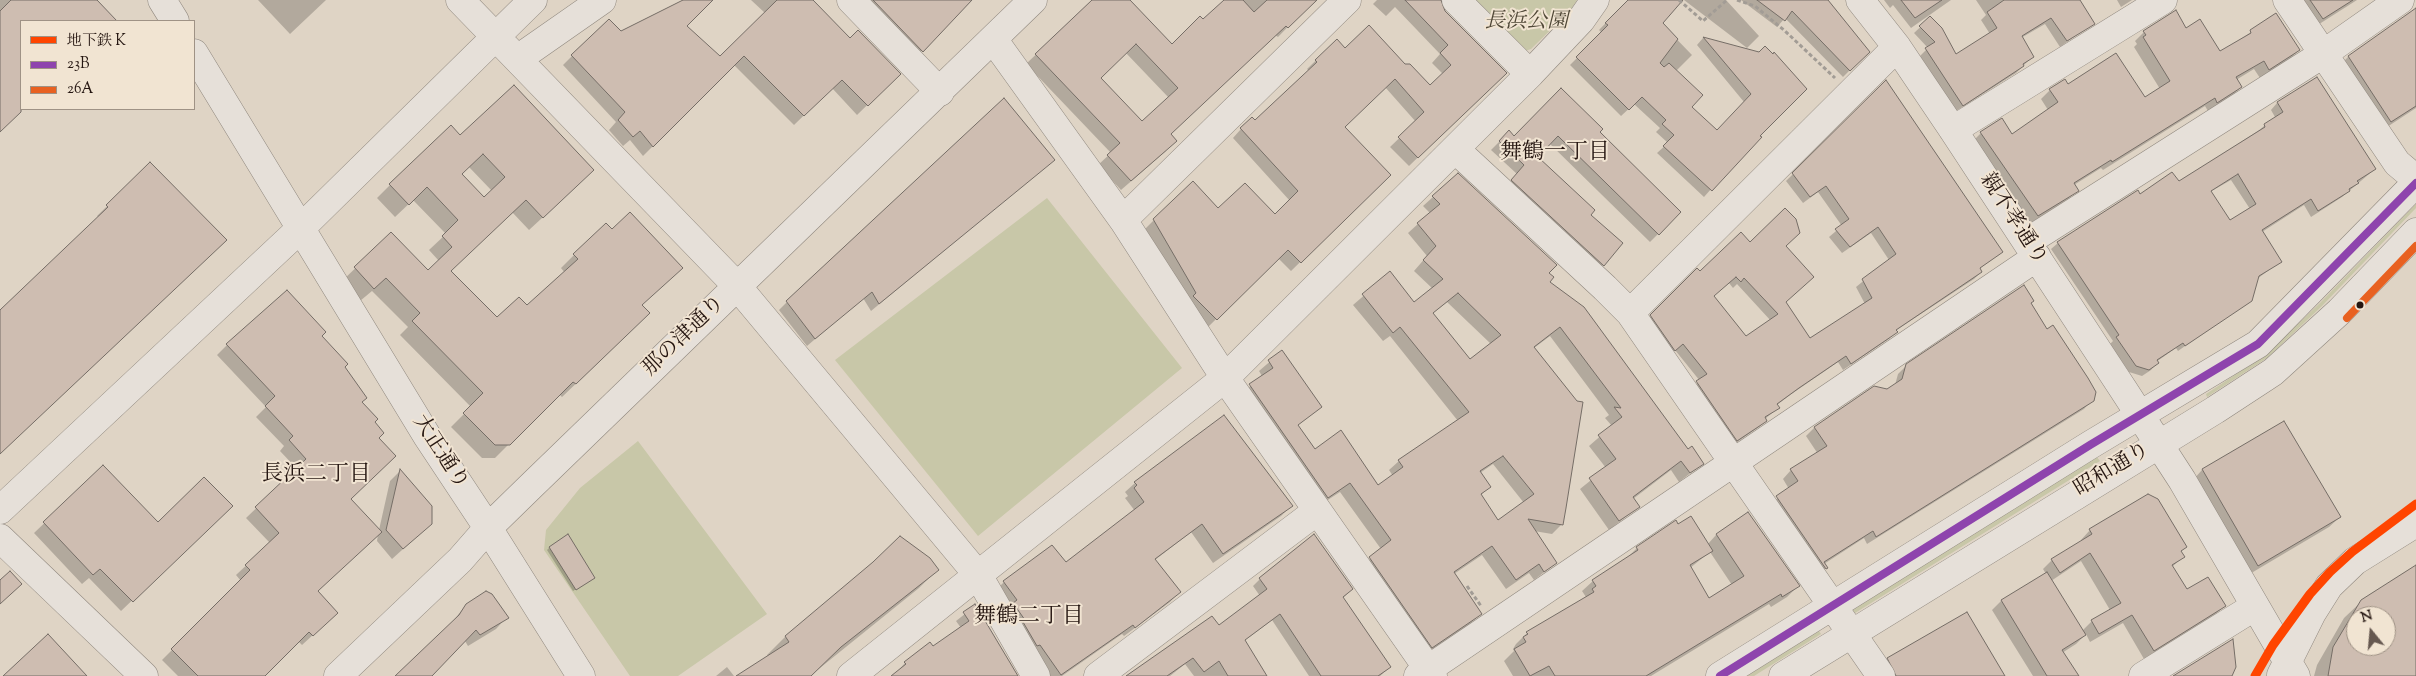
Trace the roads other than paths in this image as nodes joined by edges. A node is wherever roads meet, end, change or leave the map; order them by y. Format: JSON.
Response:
{"nodes":[{"id":1,"x":162,"y":0,"type":"edge"},
{"id":2,"x":460,"y":0,"type":"edge"},
{"id":3,"x":533,"y":0,"type":"edge"},
{"id":4,"x":602,"y":0,"type":"edge"},
{"id":5,"x":851,"y":0,"type":"edge"},
{"id":6,"x":1033,"y":0,"type":"edge"},
{"id":7,"x":1348,"y":0,"type":"edge"},
{"id":8,"x":1456,"y":0,"type":"edge"},
{"id":9,"x":1596,"y":0,"type":"edge"},
{"id":10,"x":1860,"y":0,"type":"edge"},
{"id":11,"x":2163,"y":0,"type":"edge"},
{"id":12,"x":2287,"y":0,"type":"edge"},
{"id":13,"x":2400,"y":0,"type":"edge"},
{"id":14,"x":2126,"y":9,"type":"edge"},
{"id":15,"x":174,"y":20,"type":"edge"},
{"id":16,"x":496,"y":37,"type":"junction"},
{"id":17,"x":993,"y":39,"type":"junction"},
{"id":18,"x":1897,"y":48,"type":"junction"},
{"id":19,"x":2324,"y":54,"type":"junction"},
{"id":20,"x":195,"y":55,"type":"edge"},
{"id":21,"x":518,"y":58,"type":"junction"},
{"id":22,"x":1530,"y":74,"type":"junction"},
{"id":23,"x":940,"y":92,"type":"junction"},
{"id":24,"x":1953,"y":130,"type":"junction"},
{"id":25,"x":1455,"y":149,"type":"junction"},
{"id":26,"x":2416,"y":179,"type":"edge"},
{"id":27,"x":2416,"y":183,"type":"edge"},
{"id":28,"x":1123,"y":220,"type":"junction"},
{"id":29,"x":300,"y":229,"type":"junction"},
{"id":30,"x":2416,"y":232,"type":"edge"},
{"id":31,"x":2032,"y":249,"type":"junction"},
{"id":32,"x":737,"y":286,"type":"junction"},
{"id":33,"x":1630,"y":313,"type":"junction"},
{"id":34,"x":1225,"y":378,"type":"junction"},
{"id":35,"x":2140,"y":416,"type":"junction"},
{"id":36,"x":2158,"y":444,"type":"junction"},
{"id":37,"x":1734,"y":464,"type":"junction"},
{"id":38,"x":0,"y":510,"type":"edge"},
{"id":39,"x":1317,"y":511,"type":"junction"},
{"id":40,"x":2416,"y":523,"type":"edge"},
{"id":41,"x":488,"y":528,"type":"junction"},
{"id":42,"x":0,"y":538,"type":"edge"},
{"id":43,"x":978,"y":575,"type":"junction"},
{"id":44,"x":1832,"y":605,"type":"junction"},
{"id":45,"x":2254,"y":607,"type":"junction"},
{"id":46,"x":1852,"y":633,"type":"junction"},
{"id":47,"x":363,"y":666,"type":"edge"},
{"id":48,"x":2288,"y":671,"type":"edge"},
{"id":49,"x":1426,"y":674,"type":"edge"},
{"id":50,"x":144,"y":676,"type":"edge"},
{"id":51,"x":338,"y":676,"type":"edge"},
{"id":52,"x":581,"y":676,"type":"edge"},
{"id":53,"x":851,"y":676,"type":"edge"},
{"id":54,"x":1036,"y":676,"type":"edge"},
{"id":55,"x":1098,"y":676,"type":"edge"},
{"id":56,"x":1720,"y":676,"type":"edge"},
{"id":57,"x":1783,"y":676,"type":"edge"},
{"id":58,"x":1881,"y":676,"type":"edge"},
{"id":59,"x":2143,"y":676,"type":"edge"}],
"edges":[{"from":1,"to":15,"type":"street"},
{"from":2,"to":16,"type":"street"},
{"from":3,"to":16,"type":"street"},
{"from":4,"to":21,"type":"street"},
{"from":5,"to":23,"type":"street"},
{"from":6,"to":17,"type":"street","name":"那の津通り"},
{"from":7,"to":28,"type":"street"},
{"from":8,"to":22,"type":"street"},
{"from":9,"to":22,"type":"street"},
{"from":10,"to":18,"type":"street","name":"親不孝通り"},
{"from":11,"to":14,"type":"street"},
{"from":12,"to":19,"type":"street"},
{"from":13,"to":19,"type":"street"},
{"from":14,"to":24,"type":"street"},
{"from":16,"to":21,"type":"street"},
{"from":16,"to":29,"type":"street"},
{"from":17,"to":23,"type":"street","name":"那の津通り"},
{"from":17,"to":28,"type":"street"},
{"from":18,"to":24,"type":"street","name":"親不孝通り"},
{"from":18,"to":33,"type":"street"},
{"from":19,"to":26,"type":"street"},
{"from":19,"to":31,"type":"street"},
{"from":20,"to":29,"type":"street","name":"大正通り"},
{"from":21,"to":32,"type":"street"},
{"from":22,"to":25,"type":"street"},
{"from":23,"to":32,"type":"street","name":"那の津通り"},
{"from":24,"to":31,"type":"street","name":"親不孝通り"},
{"from":25,"to":33,"type":"street"},
{"from":25,"to":34,"type":"street"},
{"from":27,"to":35,"type":"street","name":"昭和通り"},
{"from":28,"to":34,"type":"street"},
{"from":29,"to":38,"type":"street"},
{"from":29,"to":41,"type":"street","name":"大正通り"},
{"from":30,"to":36,"type":"street","name":"昭和通り"},
{"from":31,"to":35,"type":"street","name":"親不孝通り"},
{"from":31,"to":37,"type":"street"},
{"from":32,"to":41,"type":"street","name":"那の津通り"},
{"from":32,"to":43,"type":"street"},
{"from":33,"to":37,"type":"street"},
{"from":34,"to":39,"type":"street"},
{"from":34,"to":43,"type":"street"},
{"from":35,"to":36,"type":"street","name":"親不孝通り"},
{"from":35,"to":44,"type":"street","name":"昭和通り"},
{"from":36,"to":45,"type":"street","name":"親不孝通り"},
{"from":36,"to":46,"type":"street","name":"昭和通り"},
{"from":37,"to":44,"type":"street"},
{"from":37,"to":49,"type":"street"},
{"from":39,"to":49,"type":"street"},
{"from":39,"to":55,"type":"street"},
{"from":40,"to":48,"type":"street"},
{"from":41,"to":47,"type":"street","name":"那の津通り"},
{"from":41,"to":52,"type":"street","name":"大正通り"},
{"from":42,"to":50,"type":"street"},
{"from":43,"to":53,"type":"street"},
{"from":43,"to":54,"type":"street"},
{"from":44,"to":46,"type":"street"},
{"from":44,"to":56,"type":"street","name":"昭和通り"},
{"from":45,"to":48,"type":"street","name":"親不孝通り"},
{"from":45,"to":59,"type":"street"},
{"from":46,"to":57,"type":"street","name":"昭和通り"},
{"from":46,"to":58,"type":"street"},
{"from":47,"to":51,"type":"street","name":"那の津通り"}]}
